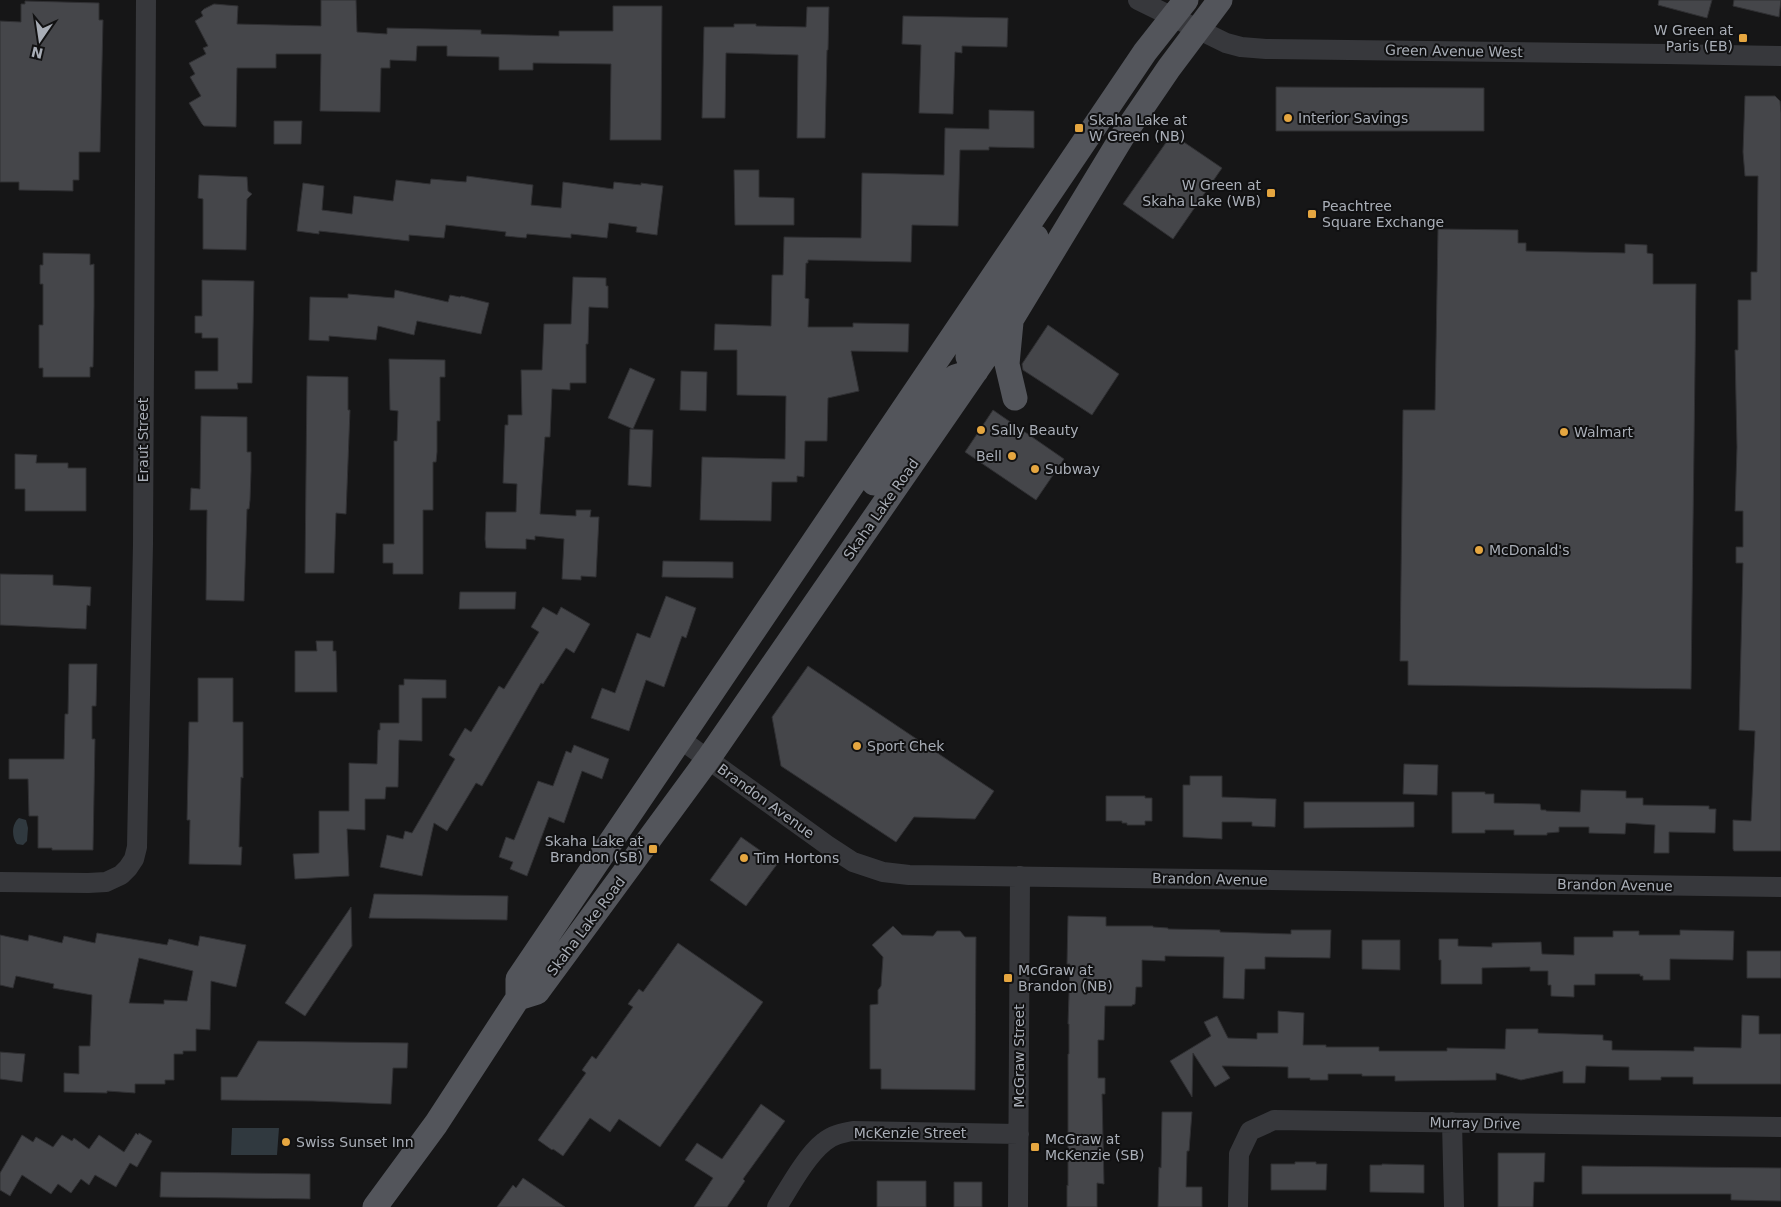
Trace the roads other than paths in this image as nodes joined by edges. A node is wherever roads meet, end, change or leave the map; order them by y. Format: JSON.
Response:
{"nodes":[{"id":1,"x":146,"y":0,"type":"edge"},
{"id":2,"x":1138,"y":0,"type":"edge"},
{"id":3,"x":1220,"y":0,"type":"edge"},
{"id":4,"x":1179,"y":9,"type":"edge"},
{"id":5,"x":1198,"y":30,"type":"junction"},
{"id":6,"x":1781,"y":56,"type":"edge"},
{"id":7,"x":1078,"y":151,"type":"junction"},
{"id":8,"x":1011,"y":320,"type":"junction"},
{"id":9,"x":976,"y":371,"type":"junction"},
{"id":10,"x":1015,"y":398,"type":"dead end"},
{"id":11,"x":823,"y":528,"type":"junction"},
{"id":12,"x":680,"y":739,"type":"junction"},
{"id":13,"x":708,"y":759,"type":"junction"},
{"id":14,"x":1020,"y":876,"type":"junction"},
{"id":15,"x":0,"y":882,"type":"edge"},
{"id":16,"x":1781,"y":887,"type":"edge"},
{"id":17,"x":518,"y":998,"type":"junction"},
{"id":18,"x":1452,"y":1122,"type":"junction"},
{"id":19,"x":1781,"y":1127,"type":"edge"},
{"id":20,"x":1019,"y":1134,"type":"junction"},
{"id":21,"x":375,"y":1207,"type":"edge"},
{"id":22,"x":777,"y":1207,"type":"edge"},
{"id":23,"x":1018,"y":1207,"type":"edge"},
{"id":24,"x":1238,"y":1207,"type":"edge"},
{"id":25,"x":1454,"y":1207,"type":"edge"}],
"edges":[{"from":1,"to":15,"type":"street","name":"Eraut Street"},
{"from":2,"to":4,"type":"street","name":"Green Avenue West"},
{"from":3,"to":5,"type":"main road","name":"Skaha Lake Road"},
{"from":4,"to":5,"type":"street","name":"Green Avenue West"},
{"from":4,"to":7,"type":"main road","name":"Skaha Lake Road"},
{"from":5,"to":6,"type":"street","name":"Green Avenue West"},
{"from":5,"to":8,"type":"main road","name":"Skaha Lake Road"},
{"from":7,"to":9,"type":"main road"},
{"from":7,"to":11,"type":"main road","name":"Skaha Lake Road"},
{"from":8,"to":9,"type":"main road","name":"Skaha Lake Road"},
{"from":8,"to":10,"type":"main road"},
{"from":9,"to":11,"type":"main road"},
{"from":9,"to":13,"type":"main road","name":"Skaha Lake Road"},
{"from":11,"to":12,"type":"main road","name":"Skaha Lake Road"},
{"from":12,"to":13,"type":"street","name":"Brandon Avenue"},
{"from":12,"to":17,"type":"main road","name":"Skaha Lake Road"},
{"from":13,"to":14,"type":"street","name":"Brandon Avenue"},
{"from":13,"to":17,"type":"main road","name":"Skaha Lake Road"},
{"from":14,"to":16,"type":"street","name":"Brandon Avenue"},
{"from":14,"to":20,"type":"street","name":"McGraw Street"},
{"from":17,"to":21,"type":"main road","name":"Skaha Lake Road"},
{"from":18,"to":19,"type":"street","name":"Murray Drive"},
{"from":18,"to":24,"type":"street","name":"Murray Drive"},
{"from":18,"to":25,"type":"street"},
{"from":20,"to":22,"type":"street","name":"McKenzie Street"},
{"from":20,"to":23,"type":"street","name":"McGraw Street"}]}
